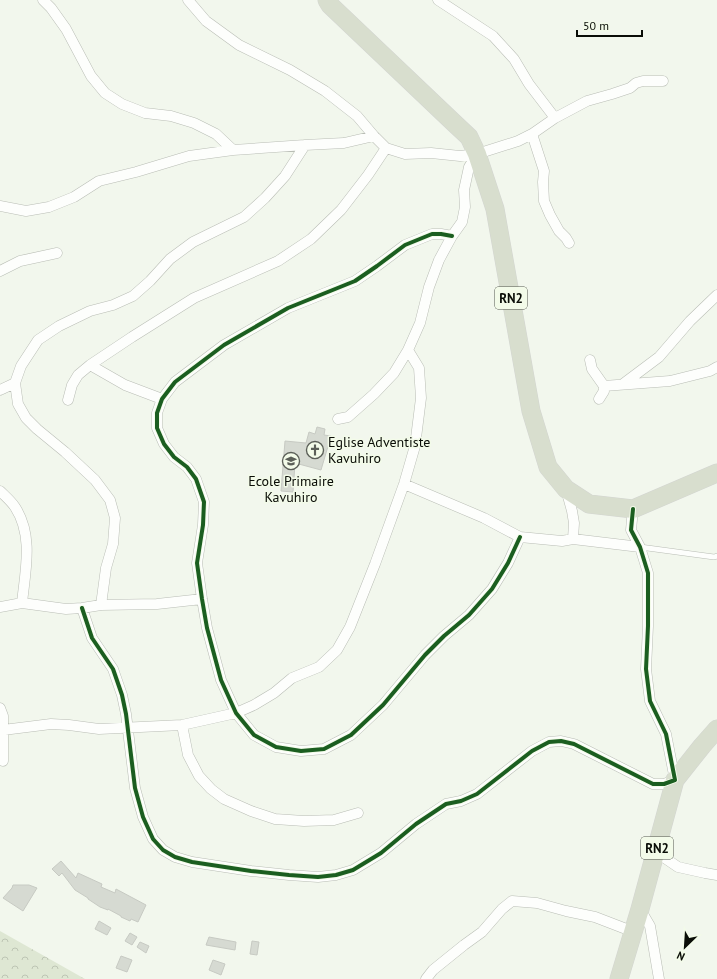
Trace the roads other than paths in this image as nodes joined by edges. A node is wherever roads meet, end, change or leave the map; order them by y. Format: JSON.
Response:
{"nodes":[{"id":1,"x":43,"y":0,"type":"edge"},
{"id":2,"x":188,"y":0,"type":"edge"},
{"id":3,"x":328,"y":0,"type":"edge"},
{"id":4,"x":438,"y":0,"type":"edge"},
{"id":5,"x":663,"y":81,"type":"dead end"},
{"id":6,"x":555,"y":118,"type":"junction"},
{"id":7,"x":532,"y":134,"type":"junction"},
{"id":8,"x":374,"y":136,"type":"junction"},
{"id":9,"x":305,"y":144,"type":"junction"},
{"id":10,"x":386,"y":148,"type":"junction"},
{"id":11,"x":233,"y":150,"type":"junction"},
{"id":12,"x":477,"y":154,"type":"junction"},
{"id":13,"x":0,"y":206,"type":"edge"},
{"id":14,"x":452,"y":236,"type":"junction"},
{"id":15,"x":569,"y":243,"type":"dead end"},
{"id":16,"x":57,"y":253,"type":"dead end"},
{"id":17,"x":0,"y":271,"type":"edge"},
{"id":18,"x":717,"y":295,"type":"edge"},
{"id":19,"x":408,"y":350,"type":"junction"},
{"id":20,"x":590,"y":360,"type":"dead end"},
{"id":21,"x":90,"y":365,"type":"junction"},
{"id":22,"x":717,"y":367,"type":"edge"},
{"id":23,"x":15,"y":383,"type":"junction"},
{"id":24,"x":622,"y":384,"type":"junction"},
{"id":25,"x":604,"y":386,"type":"junction"},
{"id":26,"x":0,"y":390,"type":"edge"},
{"id":27,"x":162,"y":399,"type":"junction"},
{"id":28,"x":599,"y":399,"type":"dead end"},
{"id":29,"x":68,"y":400,"type":"dead end"},
{"id":30,"x":338,"y":419,"type":"dead end"},
{"id":31,"x":717,"y":473,"type":"edge"},
{"id":32,"x":404,"y":484,"type":"junction"},
{"id":33,"x":566,"y":489,"type":"junction"},
{"id":34,"x":0,"y":491,"type":"edge"},
{"id":35,"x":633,"y":509,"type":"junction"},
{"id":36,"x":520,"y":537,"type":"junction"},
{"id":37,"x":573,"y":539,"type":"junction"},
{"id":38,"x":640,"y":547,"type":"junction"},
{"id":39,"x":717,"y":556,"type":"edge"},
{"id":40,"x":202,"y":599,"type":"junction"},
{"id":41,"x":22,"y":604,"type":"junction"},
{"id":42,"x":101,"y":605,"type":"junction"},
{"id":43,"x":0,"y":607,"type":"edge"},
{"id":44,"x":82,"y":608,"type":"junction"},
{"id":45,"x":0,"y":708,"type":"edge"},
{"id":46,"x":236,"y":713,"type":"junction"},
{"id":47,"x":182,"y":726,"type":"junction"},
{"id":48,"x":128,"y":728,"type":"junction"},
{"id":49,"x":717,"y":729,"type":"edge"},
{"id":50,"x":3,"y":730,"type":"junction"},
{"id":51,"x":2,"y":761,"type":"dead end"},
{"id":52,"x":675,"y":780,"type":"junction"},
{"id":53,"x":358,"y":813,"type":"dead end"},
{"id":54,"x":656,"y":852,"type":"junction"},
{"id":55,"x":717,"y":875,"type":"edge"},
{"id":56,"x":640,"y":910,"type":"junction"},
{"id":57,"x":634,"y":932,"type":"junction"},
{"id":58,"x":426,"y":979,"type":"edge"},
{"id":59,"x":619,"y":979,"type":"edge"},
{"id":60,"x":659,"y":979,"type":"edge"}],
"edges":[{"from":1,"to":11,"type":"street"},
{"from":2,"to":8,"type":"street"},
{"from":3,"to":12,"type":"highway","number":"RN2"},
{"from":4,"to":6,"type":"street"},
{"from":5,"to":6,"type":"street"},
{"from":6,"to":7,"type":"street"},
{"from":7,"to":12,"type":"street"},
{"from":7,"to":15,"type":"street"},
{"from":8,"to":9,"type":"street"},
{"from":8,"to":10,"type":"street"},
{"from":9,"to":11,"type":"street"},
{"from":9,"to":23,"type":"street"},
{"from":10,"to":12,"type":"street"},
{"from":10,"to":21,"type":"street"},
{"from":11,"to":13,"type":"street"},
{"from":12,"to":14,"type":"street"},
{"from":12,"to":33,"type":"highway","number":"RN2"},
{"from":14,"to":19,"type":"street"},
{"from":14,"to":27,"type":"street"},
{"from":16,"to":17,"type":"street"},
{"from":18,"to":24,"type":"street"},
{"from":19,"to":30,"type":"street"},
{"from":19,"to":32,"type":"street"},
{"from":20,"to":25,"type":"street"},
{"from":21,"to":27,"type":"street"},
{"from":21,"to":29,"type":"street"},
{"from":22,"to":24,"type":"street"},
{"from":23,"to":26,"type":"street"},
{"from":23,"to":42,"type":"street"},
{"from":24,"to":25,"type":"street"},
{"from":25,"to":28,"type":"street"},
{"from":27,"to":40,"type":"street"},
{"from":31,"to":35,"type":"highway","number":"RN2"},
{"from":32,"to":36,"type":"street"},
{"from":32,"to":46,"type":"street"},
{"from":33,"to":35,"type":"highway","number":"RN2"},
{"from":33,"to":37,"type":"street"},
{"from":34,"to":41,"type":"street"},
{"from":35,"to":38,"type":"street"},
{"from":36,"to":37,"type":"street"},
{"from":36,"to":46,"type":"street"},
{"from":37,"to":38,"type":"street"},
{"from":38,"to":39,"type":"lane"},
{"from":38,"to":52,"type":"street"},
{"from":40,"to":42,"type":"street"},
{"from":40,"to":46,"type":"street"},
{"from":41,"to":43,"type":"street"},
{"from":41,"to":44,"type":"street"},
{"from":42,"to":44,"type":"street"},
{"from":44,"to":48,"type":"street"},
{"from":45,"to":50,"type":"street"},
{"from":46,"to":47,"type":"street"},
{"from":47,"to":48,"type":"street"},
{"from":47,"to":53,"type":"street"},
{"from":48,"to":50,"type":"street"},
{"from":48,"to":52,"type":"street"},
{"from":49,"to":52,"type":"highway","number":"RN2"},
{"from":50,"to":51,"type":"street"},
{"from":52,"to":54,"type":"highway","number":"RN2"},
{"from":54,"to":55,"type":"street"},
{"from":54,"to":56,"type":"highway","number":"RN2"},
{"from":56,"to":57,"type":"highway","number":"RN2"},
{"from":56,"to":60,"type":"street"},
{"from":57,"to":58,"type":"street"},
{"from":57,"to":59,"type":"highway","number":"RN2"}]}
